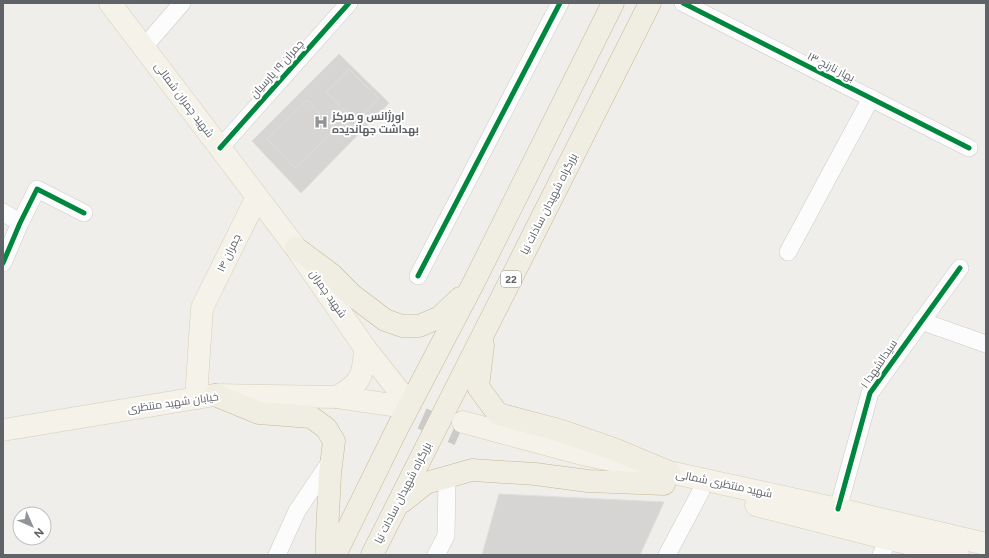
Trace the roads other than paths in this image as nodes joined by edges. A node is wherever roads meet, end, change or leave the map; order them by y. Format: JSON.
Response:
{"nodes":[{"id":1,"x":110,"y":3,"type":"edge"},
{"id":2,"x":182,"y":3,"type":"edge"},
{"id":3,"x":349,"y":3,"type":"edge"},
{"id":4,"x":560,"y":3,"type":"edge"},
{"id":5,"x":613,"y":3,"type":"edge"},
{"id":6,"x":650,"y":3,"type":"edge"},
{"id":7,"x":684,"y":3,"type":"edge"},
{"id":8,"x":144,"y":48,"type":"junction"},
{"id":9,"x":871,"y":98,"type":"junction"},
{"id":10,"x":220,"y":148,"type":"junction"},
{"id":11,"x":969,"y":148,"type":"dead end"},
{"id":12,"x":257,"y":197,"type":"junction"},
{"id":13,"x":3,"y":212,"type":"edge"},
{"id":14,"x":84,"y":213,"type":"dead end"},
{"id":15,"x":20,"y":223,"type":"junction"},
{"id":16,"x":296,"y":248,"type":"junction"},
{"id":17,"x":788,"y":252,"type":"dead end"},
{"id":18,"x":3,"y":263,"type":"edge"},
{"id":19,"x":960,"y":268,"type":"dead end"},
{"id":20,"x":418,"y":276,"type":"dead end"},
{"id":21,"x":473,"y":284,"type":"junction"},
{"id":22,"x":922,"y":321,"type":"junction"},
{"id":23,"x":485,"y":331,"type":"junction"},
{"id":24,"x":986,"y":344,"type":"edge"},
{"id":25,"x":365,"y":348,"type":"junction"},
{"id":26,"x":206,"y":397,"type":"junction"},
{"id":27,"x":337,"y":397,"type":"junction"},
{"id":28,"x":396,"y":398,"type":"joint"},
{"id":29,"x":461,"y":428,"type":"tunnel mouth"},
{"id":30,"x":3,"y":430,"type":"edge"},
{"id":31,"x":332,"y":459,"type":"junction"},
{"id":32,"x":447,"y":477,"type":"junction"},
{"id":33,"x":666,"y":478,"type":"junction"},
{"id":34,"x":701,"y":491,"type":"junction"},
{"id":35,"x":395,"y":508,"type":"junction"},
{"id":36,"x":838,"y":508,"type":"junction"},
{"id":37,"x":986,"y":544,"type":"edge"},
{"id":38,"x":885,"y":547,"type":"edge"},
{"id":39,"x":277,"y":555,"type":"edge"},
{"id":40,"x":327,"y":555,"type":"edge"},
{"id":41,"x":334,"y":555,"type":"edge"},
{"id":42,"x":372,"y":555,"type":"edge"},
{"id":43,"x":436,"y":555,"type":"edge"},
{"id":44,"x":667,"y":555,"type":"edge"},
{"id":45,"x":958,"y":555,"type":"edge"}],
"edges":[{"from":1,"to":8,"type":"main road","name":"شهید چمران شمالی"},
{"from":2,"to":8,"type":"street"},
{"from":3,"to":10,"type":"street","name":"چمران ۱۹ پارسیان"},
{"from":4,"to":20,"type":"street"},
{"from":5,"to":21,"type":"highway"},
{"from":6,"to":23,"type":"highway","name":"بزرگراه شهیدان سادات نیا","number":"22"},
{"from":7,"to":9,"type":"street","name":"بهار نارنج ۱۳"},
{"from":8,"to":10,"type":"main road","name":"شهید چمران شمالی"},
{"from":9,"to":11,"type":"street","name":"بهار نارنج ۱۳"},
{"from":9,"to":17,"type":"street"},
{"from":10,"to":12,"type":"main road","name":"شهید چمران شمالی"},
{"from":12,"to":16,"type":"main road","name":"شهید چمران"},
{"from":12,"to":26,"type":"main road","name":"چمران ۱۴"},
{"from":13,"to":15,"type":"street"},
{"from":14,"to":15,"type":"street"},
{"from":15,"to":18,"type":"street"},
{"from":16,"to":21,"type":"highway"},
{"from":16,"to":25,"type":"main road","name":"شهید چمران"},
{"from":19,"to":22,"type":"street","name":"سیدالشهدا ۱"},
{"from":21,"to":41,"type":"highway"},
{"from":22,"to":24,"type":"street"},
{"from":22,"to":36,"type":"street","name":"سیدالشهدا ۱"},
{"from":23,"to":33,"type":"highway"},
{"from":23,"to":35,"type":"highway","name":"بزرگراه شهیدان سادات نیا","number":"22"},
{"from":25,"to":27,"type":"main road"},
{"from":25,"to":28,"type":"main road","name":"شهید چمران"},
{"from":26,"to":27,"type":"main road","name":"خیابان شهید منتظری"},
{"from":26,"to":30,"type":"main road","name":"خیابان شهید منتظری"},
{"from":26,"to":31,"type":"highway"},
{"from":27,"to":28,"type":"main road","name":"خیابان شهید منتظری"},
{"from":29,"to":33,"type":"main road","name":"شهید منتظری شمالی"},
{"from":31,"to":39,"type":"street"},
{"from":31,"to":40,"type":"highway"},
{"from":32,"to":33,"type":"highway"},
{"from":32,"to":35,"type":"highway"},
{"from":32,"to":43,"type":"street"},
{"from":33,"to":34,"type":"main road","name":"شهید منتظری شمالی"},
{"from":33,"to":36,"type":"main road","name":"شهید منتظری شمالی"},
{"from":34,"to":38,"type":"main road","name":"شهید منتظری شمالی"},
{"from":34,"to":44,"type":"street"},
{"from":35,"to":42,"type":"highway","name":"بزرگراه شهیدان سادات نیا","number":"22"},
{"from":36,"to":37,"type":"main road","name":"شهید منتظری شمالی"},
{"from":38,"to":45,"type":"main road","name":"شهید منتظری شمالی"}]}
